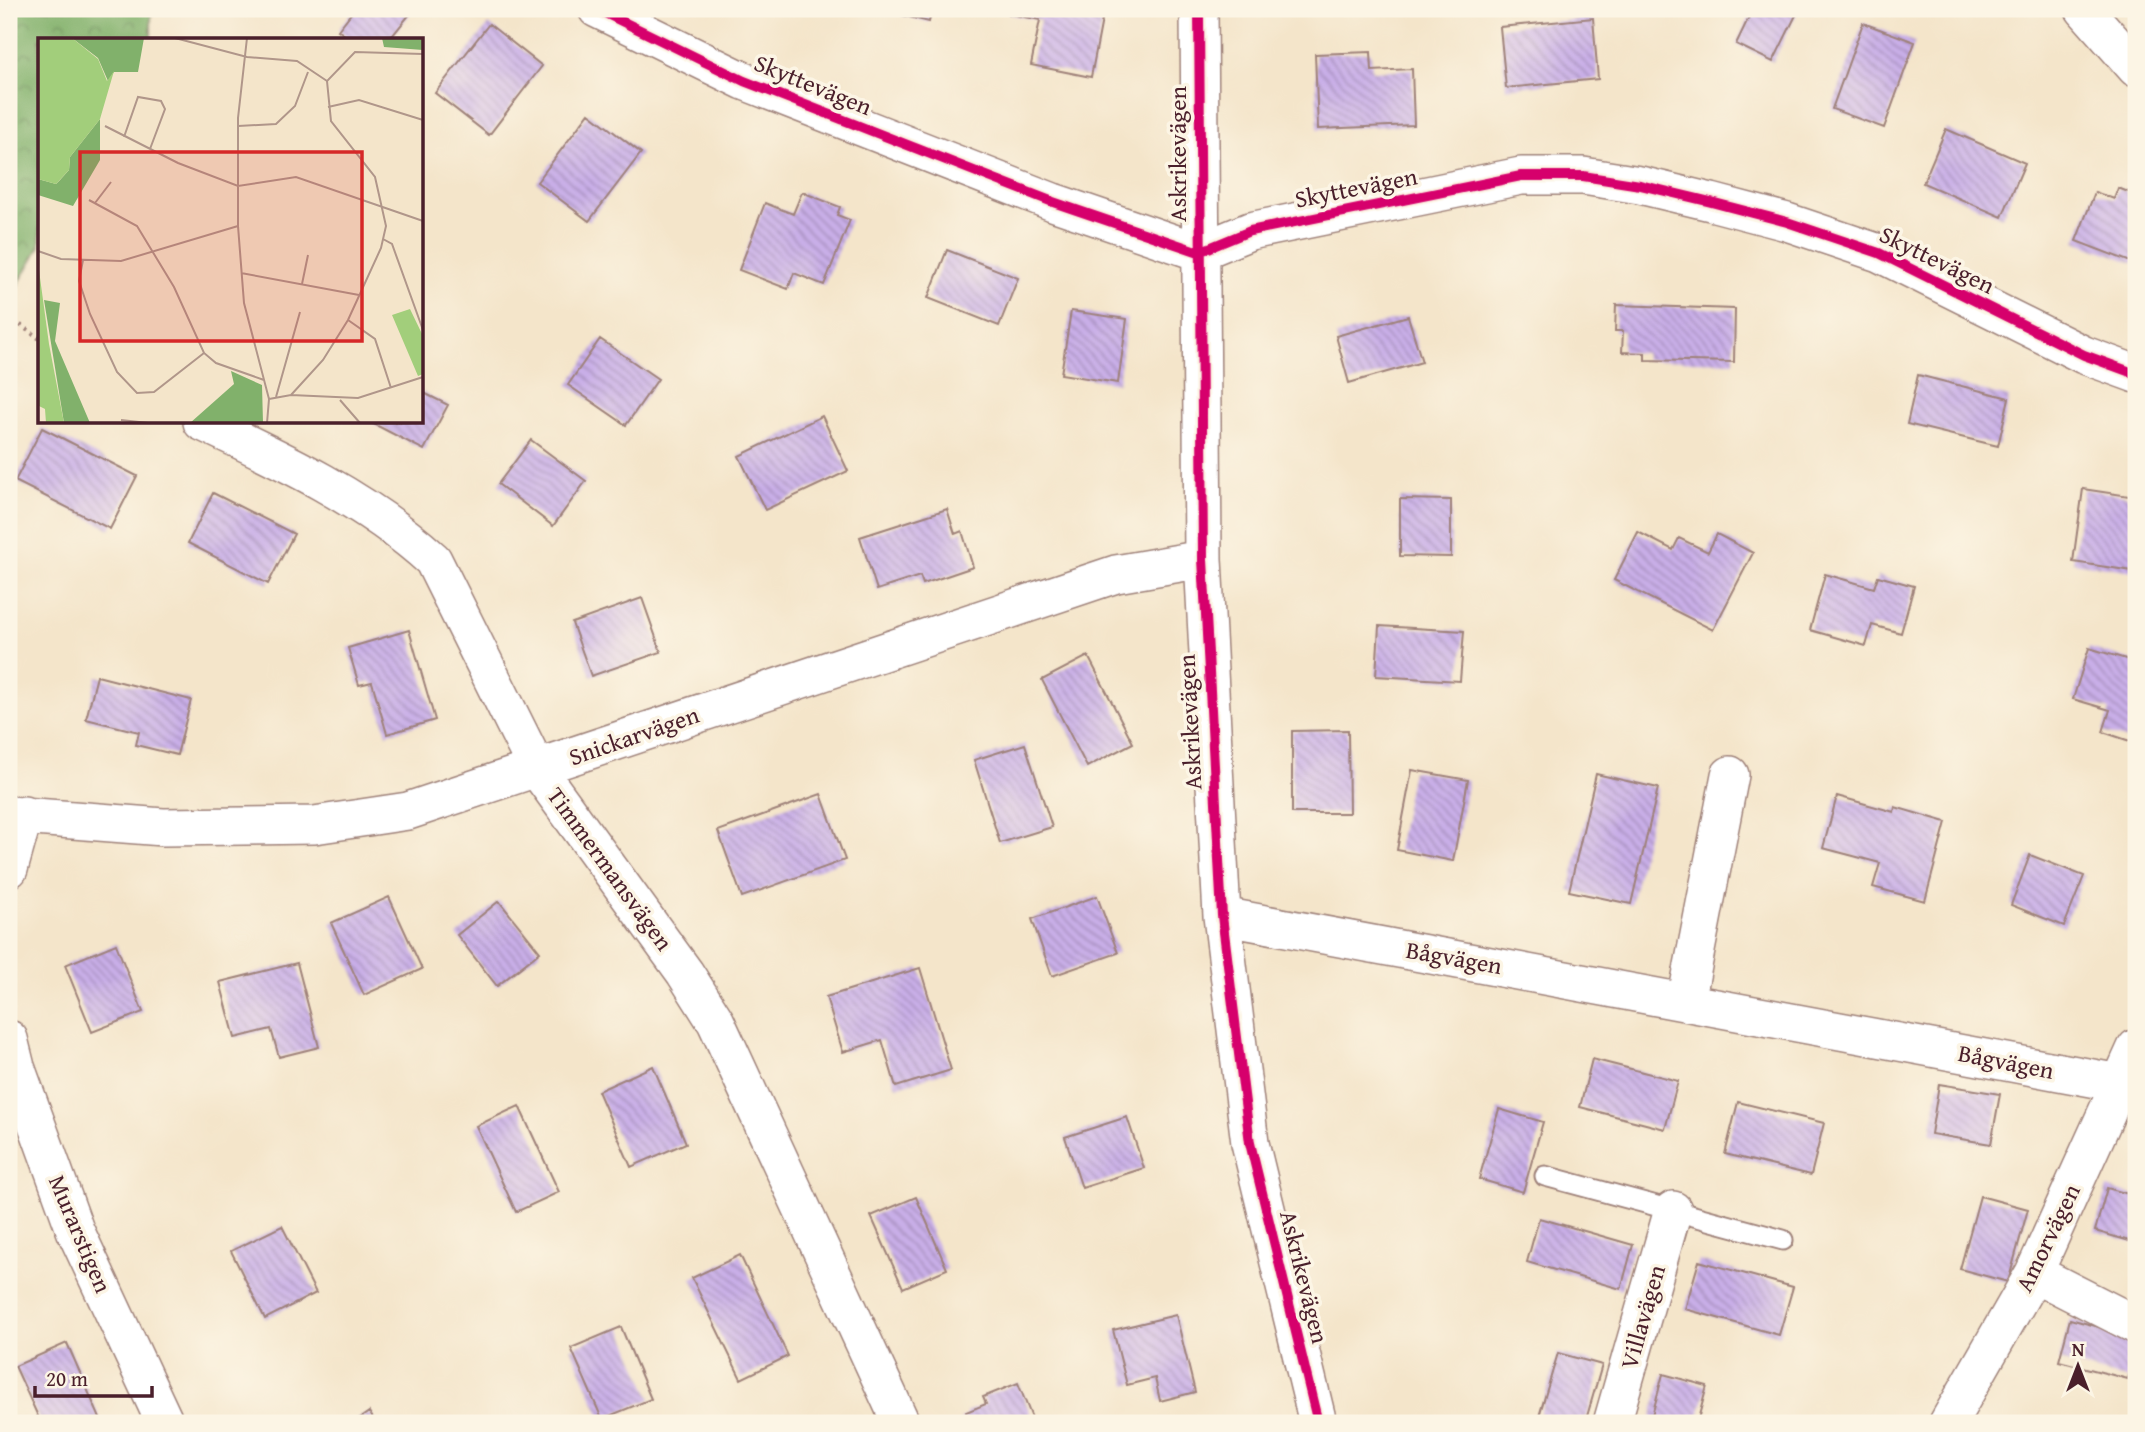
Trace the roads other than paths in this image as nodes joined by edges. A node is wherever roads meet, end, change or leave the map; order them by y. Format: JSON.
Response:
{"nodes":[{"id":1,"x":597,"y":9,"type":"edge"},
{"id":2,"x":1199,"y":9,"type":"edge"},
{"id":3,"x":2084,"y":9,"type":"edge"},
{"id":4,"x":2136,"y":68,"type":"edge"},
{"id":5,"x":1199,"y":252,"type":"junction"},
{"id":6,"x":2136,"y":374,"type":"edge"},
{"id":7,"x":206,"y":424,"type":"edge"},
{"id":8,"x":1203,"y":559,"type":"junction"},
{"id":9,"x":537,"y":769,"type":"junction"},
{"id":10,"x":1730,"y":775,"type":"dead end"},
{"id":11,"x":16,"y":815,"type":"edge"},
{"id":12,"x":9,"y":869,"type":"edge"},
{"id":13,"x":1222,"y":916,"type":"junction"},
{"id":14,"x":1686,"y":1002,"type":"junction"},
{"id":15,"x":9,"y":1039,"type":"edge"},
{"id":16,"x":2136,"y":1048,"type":"edge"},
{"id":17,"x":2119,"y":1083,"type":"junction"},
{"id":18,"x":1545,"y":1176,"type":"dead end"},
{"id":19,"x":1673,"y":1210,"type":"junction"},
{"id":20,"x":1783,"y":1240,"type":"dead end"},
{"id":21,"x":2034,"y":1273,"type":"junction"},
{"id":22,"x":2136,"y":1325,"type":"edge"},
{"id":23,"x":165,"y":1423,"type":"edge"},
{"id":24,"x":901,"y":1423,"type":"edge"},
{"id":25,"x":1318,"y":1423,"type":"edge"},
{"id":26,"x":1612,"y":1423,"type":"edge"},
{"id":27,"x":1948,"y":1423,"type":"edge"}],
"edges":[{"from":1,"to":5,"type":"street","name":"Skyttevägen"},
{"from":2,"to":5,"type":"street","name":"Askrikevägen"},
{"from":3,"to":4,"type":"street"},
{"from":5,"to":6,"type":"street","name":"Skyttevägen"},
{"from":5,"to":8,"type":"street","name":"Askrikevägen"},
{"from":7,"to":9,"type":"street","name":"Timmermansvägen"},
{"from":8,"to":9,"type":"street","name":"Snickarvägen"},
{"from":8,"to":13,"type":"street","name":"Askrikevägen"},
{"from":9,"to":11,"type":"street","name":"Snickarvägen"},
{"from":9,"to":24,"type":"street","name":"Timmermansvägen"},
{"from":10,"to":14,"type":"street"},
{"from":11,"to":12,"type":"street"},
{"from":13,"to":14,"type":"street","name":"Bågvägen"},
{"from":13,"to":25,"type":"street","name":"Askrikevägen"},
{"from":14,"to":17,"type":"street","name":"Bågvägen"},
{"from":15,"to":23,"type":"street","name":"Murarstigen"},
{"from":16,"to":17,"type":"street","name":"Amorvägen"},
{"from":17,"to":21,"type":"street","name":"Amorvägen"},
{"from":18,"to":19,"type":"lane"},
{"from":19,"to":20,"type":"lane"},
{"from":19,"to":26,"type":"street","name":"Villavägen"},
{"from":21,"to":22,"type":"street"},
{"from":21,"to":27,"type":"street","name":"Amorvägen"}]}
